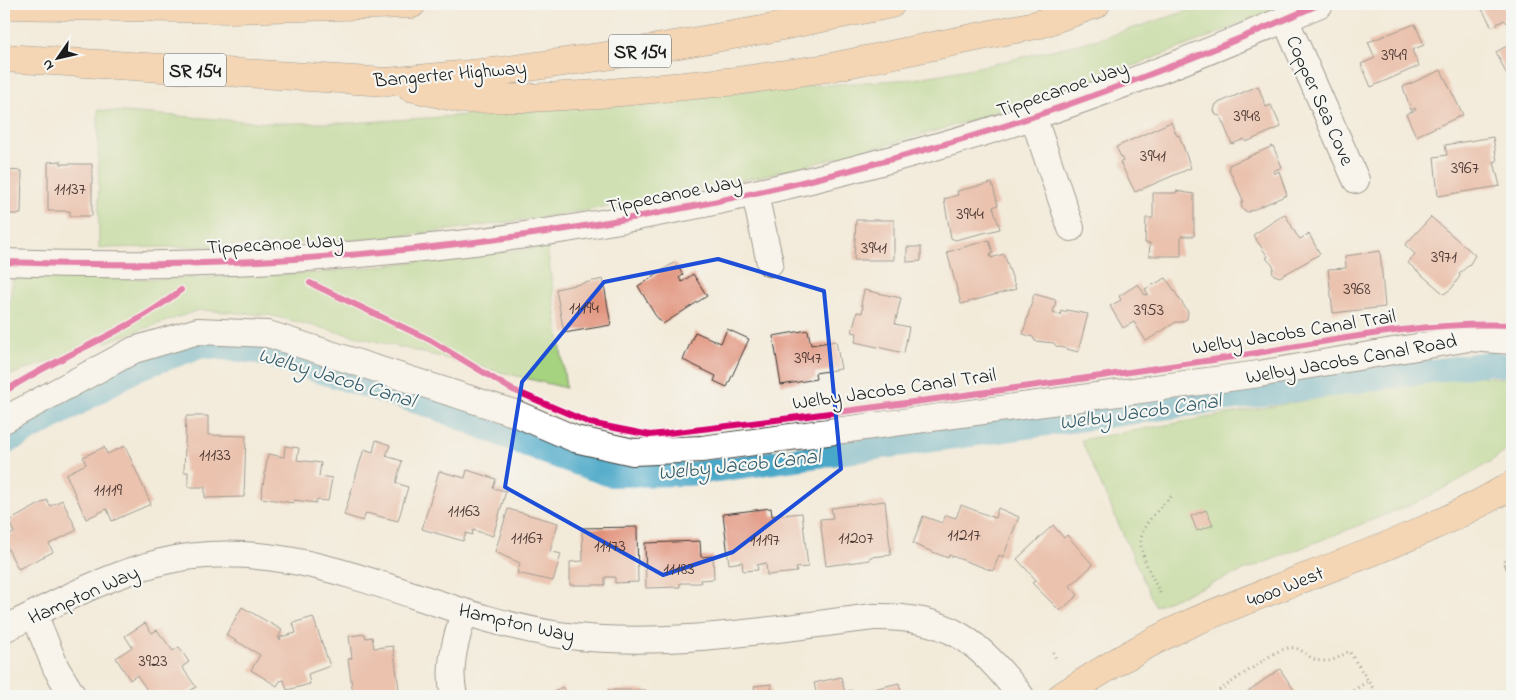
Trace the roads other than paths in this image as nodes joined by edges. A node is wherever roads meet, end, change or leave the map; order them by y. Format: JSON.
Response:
{"nodes":[{"id":1,"x":412,"y":4,"type":"edge"},
{"id":2,"x":891,"y":4,"type":"edge"},
{"id":3,"x":1096,"y":4,"type":"edge"},
{"id":4,"x":1320,"y":4,"type":"edge"},
{"id":5,"x":4,"y":5,"type":"edge"},
{"id":6,"x":1285,"y":19,"type":"junction"},
{"id":7,"x":4,"y":58,"type":"edge"},
{"id":8,"x":387,"y":82,"type":"junction"},
{"id":9,"x":1033,"y":116,"type":"junction"},
{"id":10,"x":1356,"y":180,"type":"dead end"},
{"id":11,"x":755,"y":194,"type":"junction"},
{"id":12,"x":1071,"y":228,"type":"dead end"},
{"id":13,"x":4,"y":262,"type":"edge"},
{"id":14,"x":770,"y":263,"type":"dead end"},
{"id":15,"x":1512,"y":341,"type":"edge"},
{"id":16,"x":4,"y":420,"type":"edge"},
{"id":17,"x":1512,"y":485,"type":"edge"},
{"id":18,"x":464,"y":612,"type":"junction"},
{"id":19,"x":34,"y":614,"type":"junction"},
{"id":20,"x":4,"y":629,"type":"edge"},
{"id":21,"x":72,"y":696,"type":"edge"},
{"id":22,"x":454,"y":696,"type":"edge"},
{"id":23,"x":1021,"y":696,"type":"edge"},
{"id":24,"x":1062,"y":696,"type":"edge"}],
"edges":[{"from":1,"to":5,"type":"main road"},
{"from":2,"to":8,"type":"main road","name":"Bangerter Highway","number":"SR 154"},
{"from":3,"to":8,"type":"main road"},
{"from":4,"to":6,"type":"street","name":"Tippecanoe Way"},
{"from":6,"to":9,"type":"street","name":"Tippecanoe Way"},
{"from":6,"to":10,"type":"street","name":"Copper Sea Cove"},
{"from":7,"to":8,"type":"main road","name":"Bangerter Highway","number":"SR 154"},
{"from":9,"to":11,"type":"street","name":"Tippecanoe Way"},
{"from":9,"to":12,"type":"street"},
{"from":11,"to":13,"type":"street","name":"Tippecanoe Way"},
{"from":11,"to":14,"type":"street"},
{"from":15,"to":16,"type":"street","name":"Welby Jacobs Canal Road"},
{"from":17,"to":24,"type":"main road","name":"4000 West"},
{"from":18,"to":19,"type":"street","name":"Hampton Way"},
{"from":18,"to":22,"type":"street"},
{"from":18,"to":23,"type":"street","name":"Hampton Way"},
{"from":19,"to":20,"type":"street","name":"Hampton Way"},
{"from":19,"to":21,"type":"street"}]}
